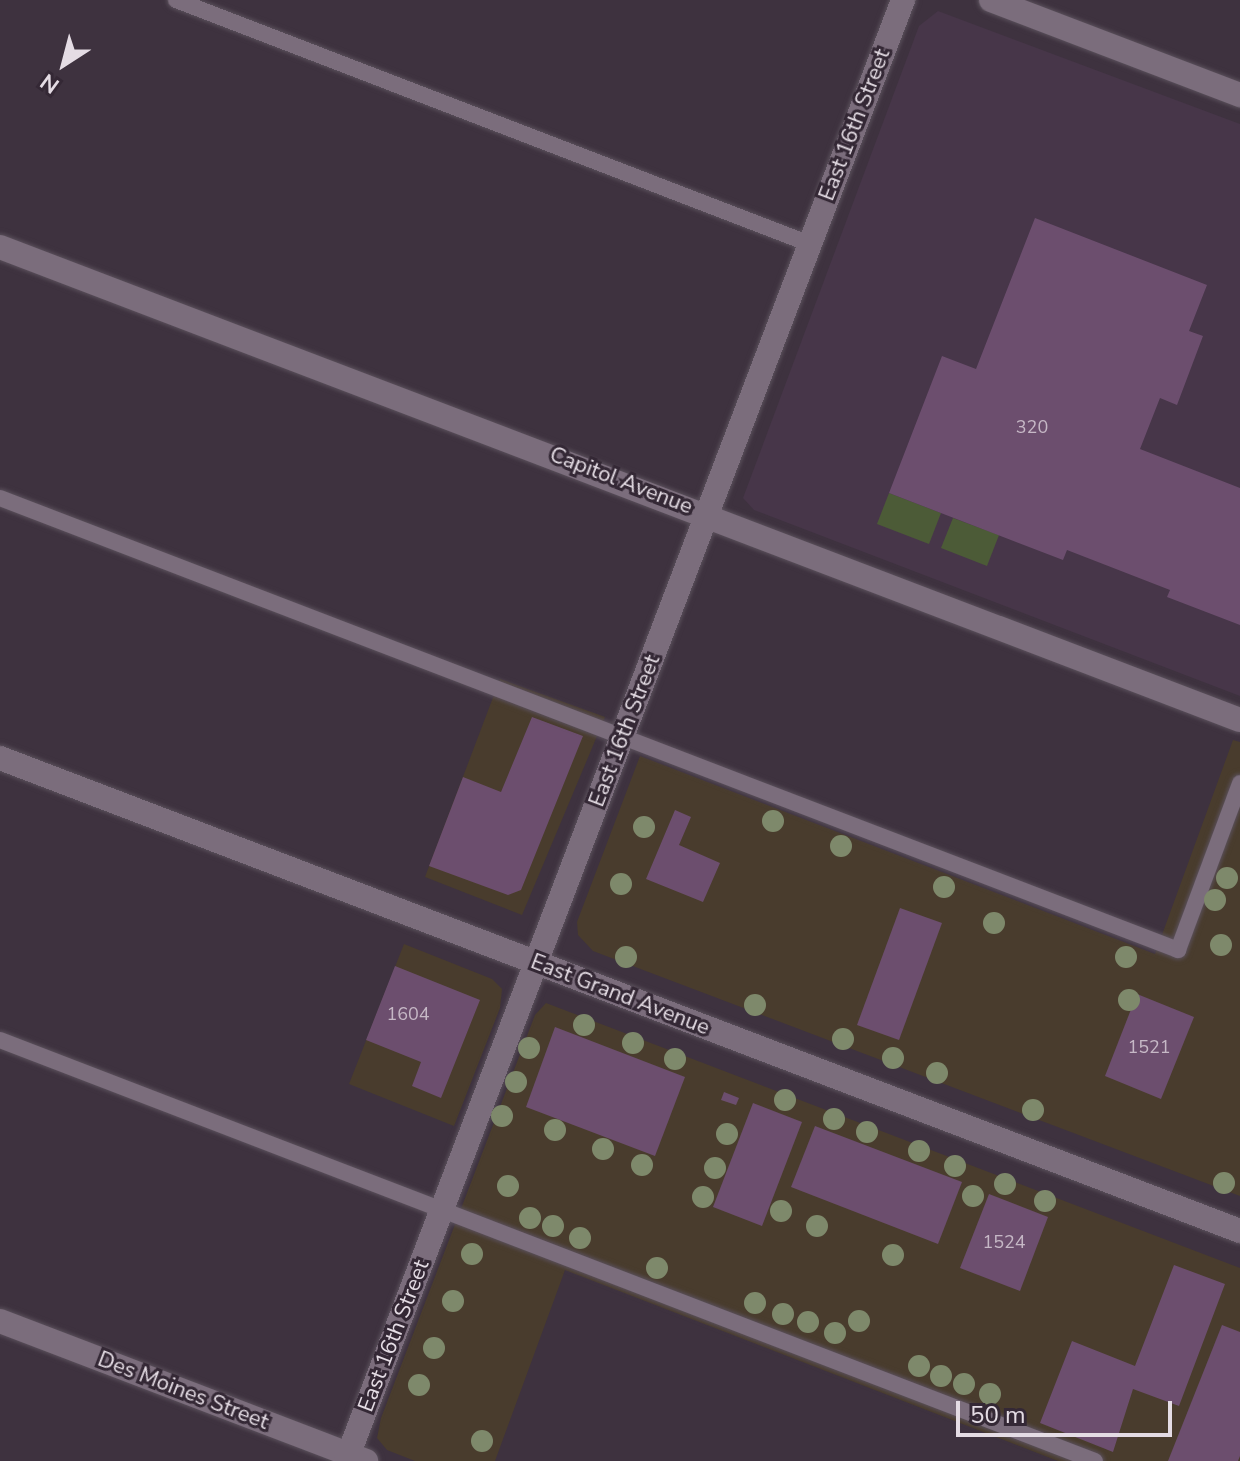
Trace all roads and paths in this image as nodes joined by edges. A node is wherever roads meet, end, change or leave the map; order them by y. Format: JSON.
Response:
{"nodes":[{"id":1,"x":176,"y":0,"type":"edge"},
{"id":2,"x":903,"y":0,"type":"edge"},
{"id":3,"x":991,"y":0,"type":"edge"},
{"id":4,"x":1240,"y":95,"type":"edge"},
{"id":5,"x":810,"y":244,"type":"junction"},
{"id":6,"x":0,"y":247,"type":"edge"},
{"id":7,"x":0,"y":498,"type":"edge"},
{"id":8,"x":708,"y":515,"type":"junction"},
{"id":9,"x":1240,"y":720,"type":"edge"},
{"id":10,"x":623,"y":736,"type":"junction"},
{"id":11,"x":0,"y":758,"type":"edge"},
{"id":12,"x":1240,"y":783,"type":"edge"},
{"id":13,"x":536,"y":963,"type":"junction"},
{"id":14,"x":0,"y":1040,"type":"edge"},
{"id":15,"x":441,"y":1211,"type":"junction"},
{"id":16,"x":1240,"y":1231,"type":"edge"},
{"id":17,"x":0,"y":1321,"type":"edge"},
{"id":18,"x":354,"y":1459,"type":"edge"},
{"id":19,"x":1095,"y":1461,"type":"edge"}],
"edges":[{"from":1,"to":5,"type":"lane"},
{"from":2,"to":5,"type":"street","name":"East 16th Street"},
{"from":3,"to":4,"type":"street"},
{"from":5,"to":8,"type":"street","name":"East 16th Street"},
{"from":6,"to":8,"type":"street","name":"Capitol Avenue"},
{"from":7,"to":10,"type":"lane"},
{"from":8,"to":9,"type":"street","name":"Capitol Avenue"},
{"from":8,"to":10,"type":"street","name":"East 16th Street"},
{"from":10,"to":12,"type":"lane"},
{"from":10,"to":13,"type":"street","name":"East 16th Street"},
{"from":11,"to":13,"type":"street","name":"East Grand Avenue"},
{"from":13,"to":15,"type":"street","name":"East 16th Street"},
{"from":13,"to":16,"type":"street","name":"East Grand Avenue"},
{"from":14,"to":15,"type":"lane"},
{"from":15,"to":18,"type":"street","name":"East 16th Street"},
{"from":15,"to":19,"type":"lane"},
{"from":17,"to":18,"type":"street","name":"Des Moines Street"}]}
